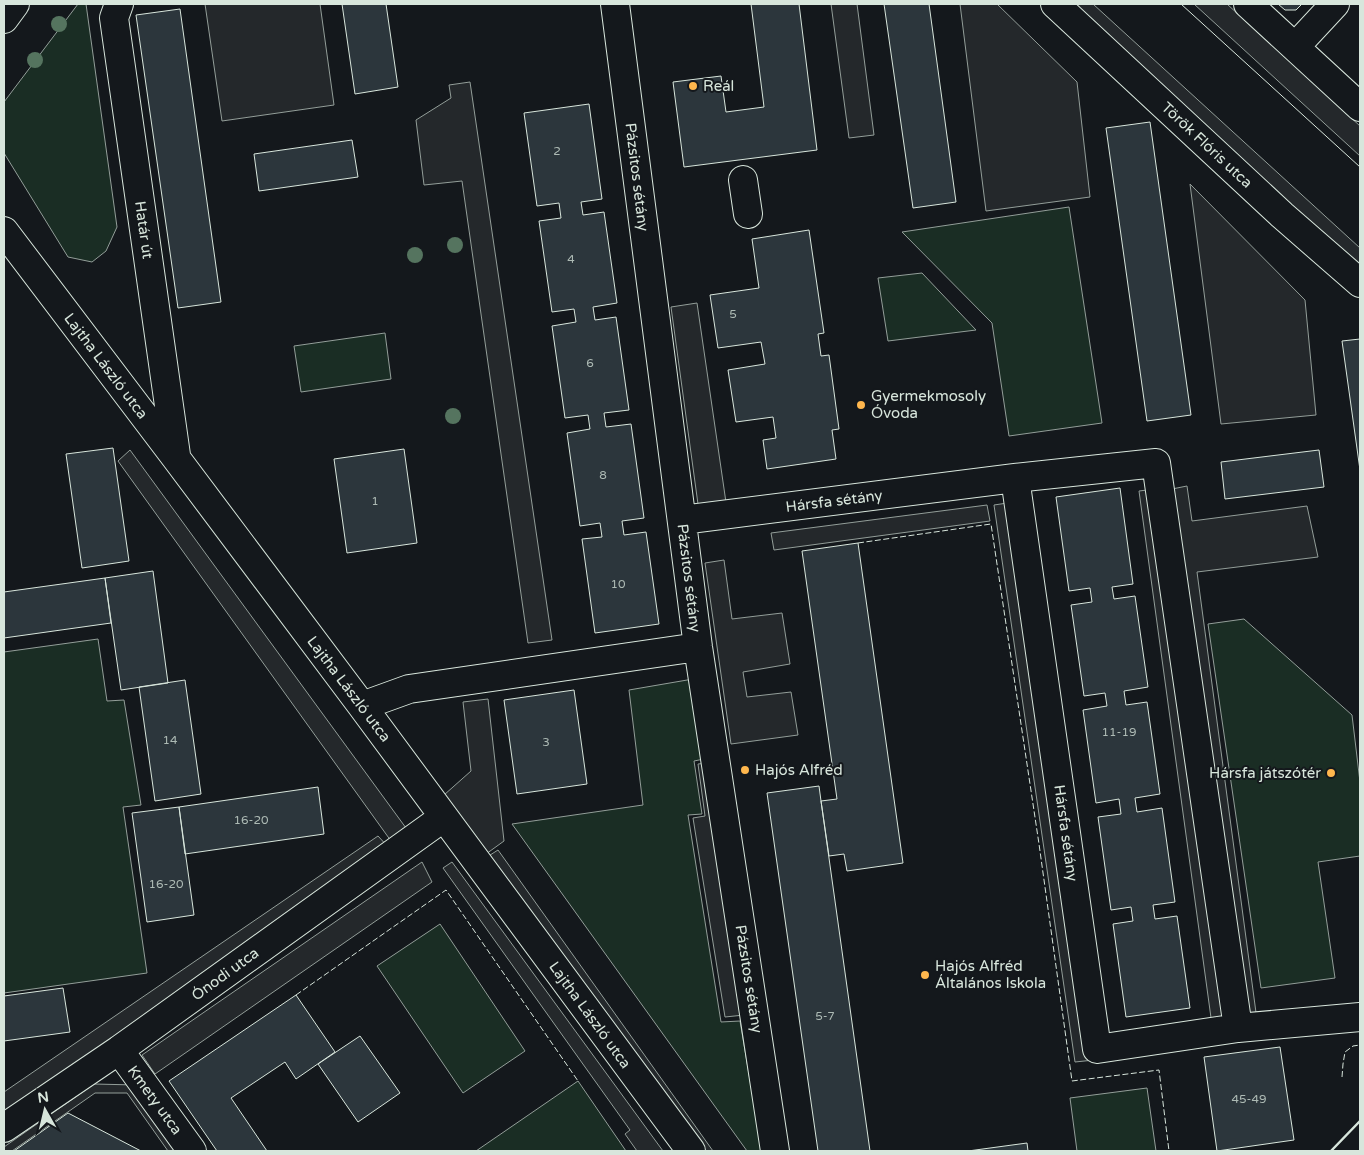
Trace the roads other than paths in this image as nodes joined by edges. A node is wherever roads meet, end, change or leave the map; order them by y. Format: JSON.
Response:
{"nodes":[{"id":1,"x":15,"y":4,"type":"edge"},
{"id":2,"x":119,"y":4,"type":"edge"},
{"id":3,"x":615,"y":4,"type":"edge"},
{"id":4,"x":1055,"y":4,"type":"edge"},
{"id":5,"x":1248,"y":4,"type":"edge"},
{"id":6,"x":1335,"y":4,"type":"edge"},
{"id":7,"x":4,"y":18,"type":"edge"},
{"id":8,"x":1295,"y":47,"type":"junction"},
{"id":9,"x":1360,"y":107,"type":"edge"},
{"id":10,"x":743,"y":180,"type":"dead end"},
{"id":11,"x":748,"y":214,"type":"dead end"},
{"id":12,"x":4,"y":231,"type":"edge"},
{"id":13,"x":1360,"y":283,"type":"edge"},
{"id":14,"x":176,"y":458,"type":"junction"},
{"id":15,"x":1015,"y":478,"type":"junction"},
{"id":16,"x":682,"y":520,"type":"junction"},
{"id":17,"x":698,"y":647,"type":"junction"},
{"id":18,"x":362,"y":706,"type":"junction"},
{"id":19,"x":444,"y":817,"type":"junction"},
{"id":20,"x":1360,"y":1017,"type":"edge"},
{"id":21,"x":1238,"y":1028,"type":"junction"},
{"id":22,"x":119,"y":1050,"type":"junction"},
{"id":23,"x":4,"y":1128,"type":"edge"},
{"id":24,"x":192,"y":1151,"type":"edge"},
{"id":25,"x":691,"y":1151,"type":"edge"},
{"id":26,"x":775,"y":1151,"type":"edge"}],
"edges":[{"from":1,"to":7,"type":"street"},
{"from":2,"to":14,"type":"street","name":"Határ út"},
{"from":3,"to":16,"type":"street","name":"Pázsitos sétány"},
{"from":4,"to":13,"type":"street","name":"Török Flóris utca"},
{"from":5,"to":8,"type":"street"},
{"from":6,"to":8,"type":"street"},
{"from":8,"to":9,"type":"street"},
{"from":10,"to":11,"type":"street"},
{"from":12,"to":14,"type":"street","name":"Lajtha László utca"},
{"from":14,"to":18,"type":"street","name":"Lajtha László utca"},
{"from":15,"to":16,"type":"street","name":"Hársfa sétány"},
{"from":15,"to":21,"type":"street","name":"Hársfa sétány"},
{"from":15,"to":21,"type":"street","name":"Hársfa sétány"},
{"from":16,"to":17,"type":"street","name":"Pázsitos sétány"},
{"from":17,"to":18,"type":"street"},
{"from":17,"to":26,"type":"street","name":"Pázsitos sétány"},
{"from":18,"to":19,"type":"street","name":"Lajtha László utca"},
{"from":19,"to":22,"type":"street","name":"Ónodi utca"},
{"from":19,"to":25,"type":"street","name":"Lajtha László utca"},
{"from":20,"to":21,"type":"street","name":"Hársfa sétány"},
{"from":22,"to":23,"type":"street","name":"Ónodi utca"},
{"from":22,"to":24,"type":"street","name":"Kmety utca"}]}
